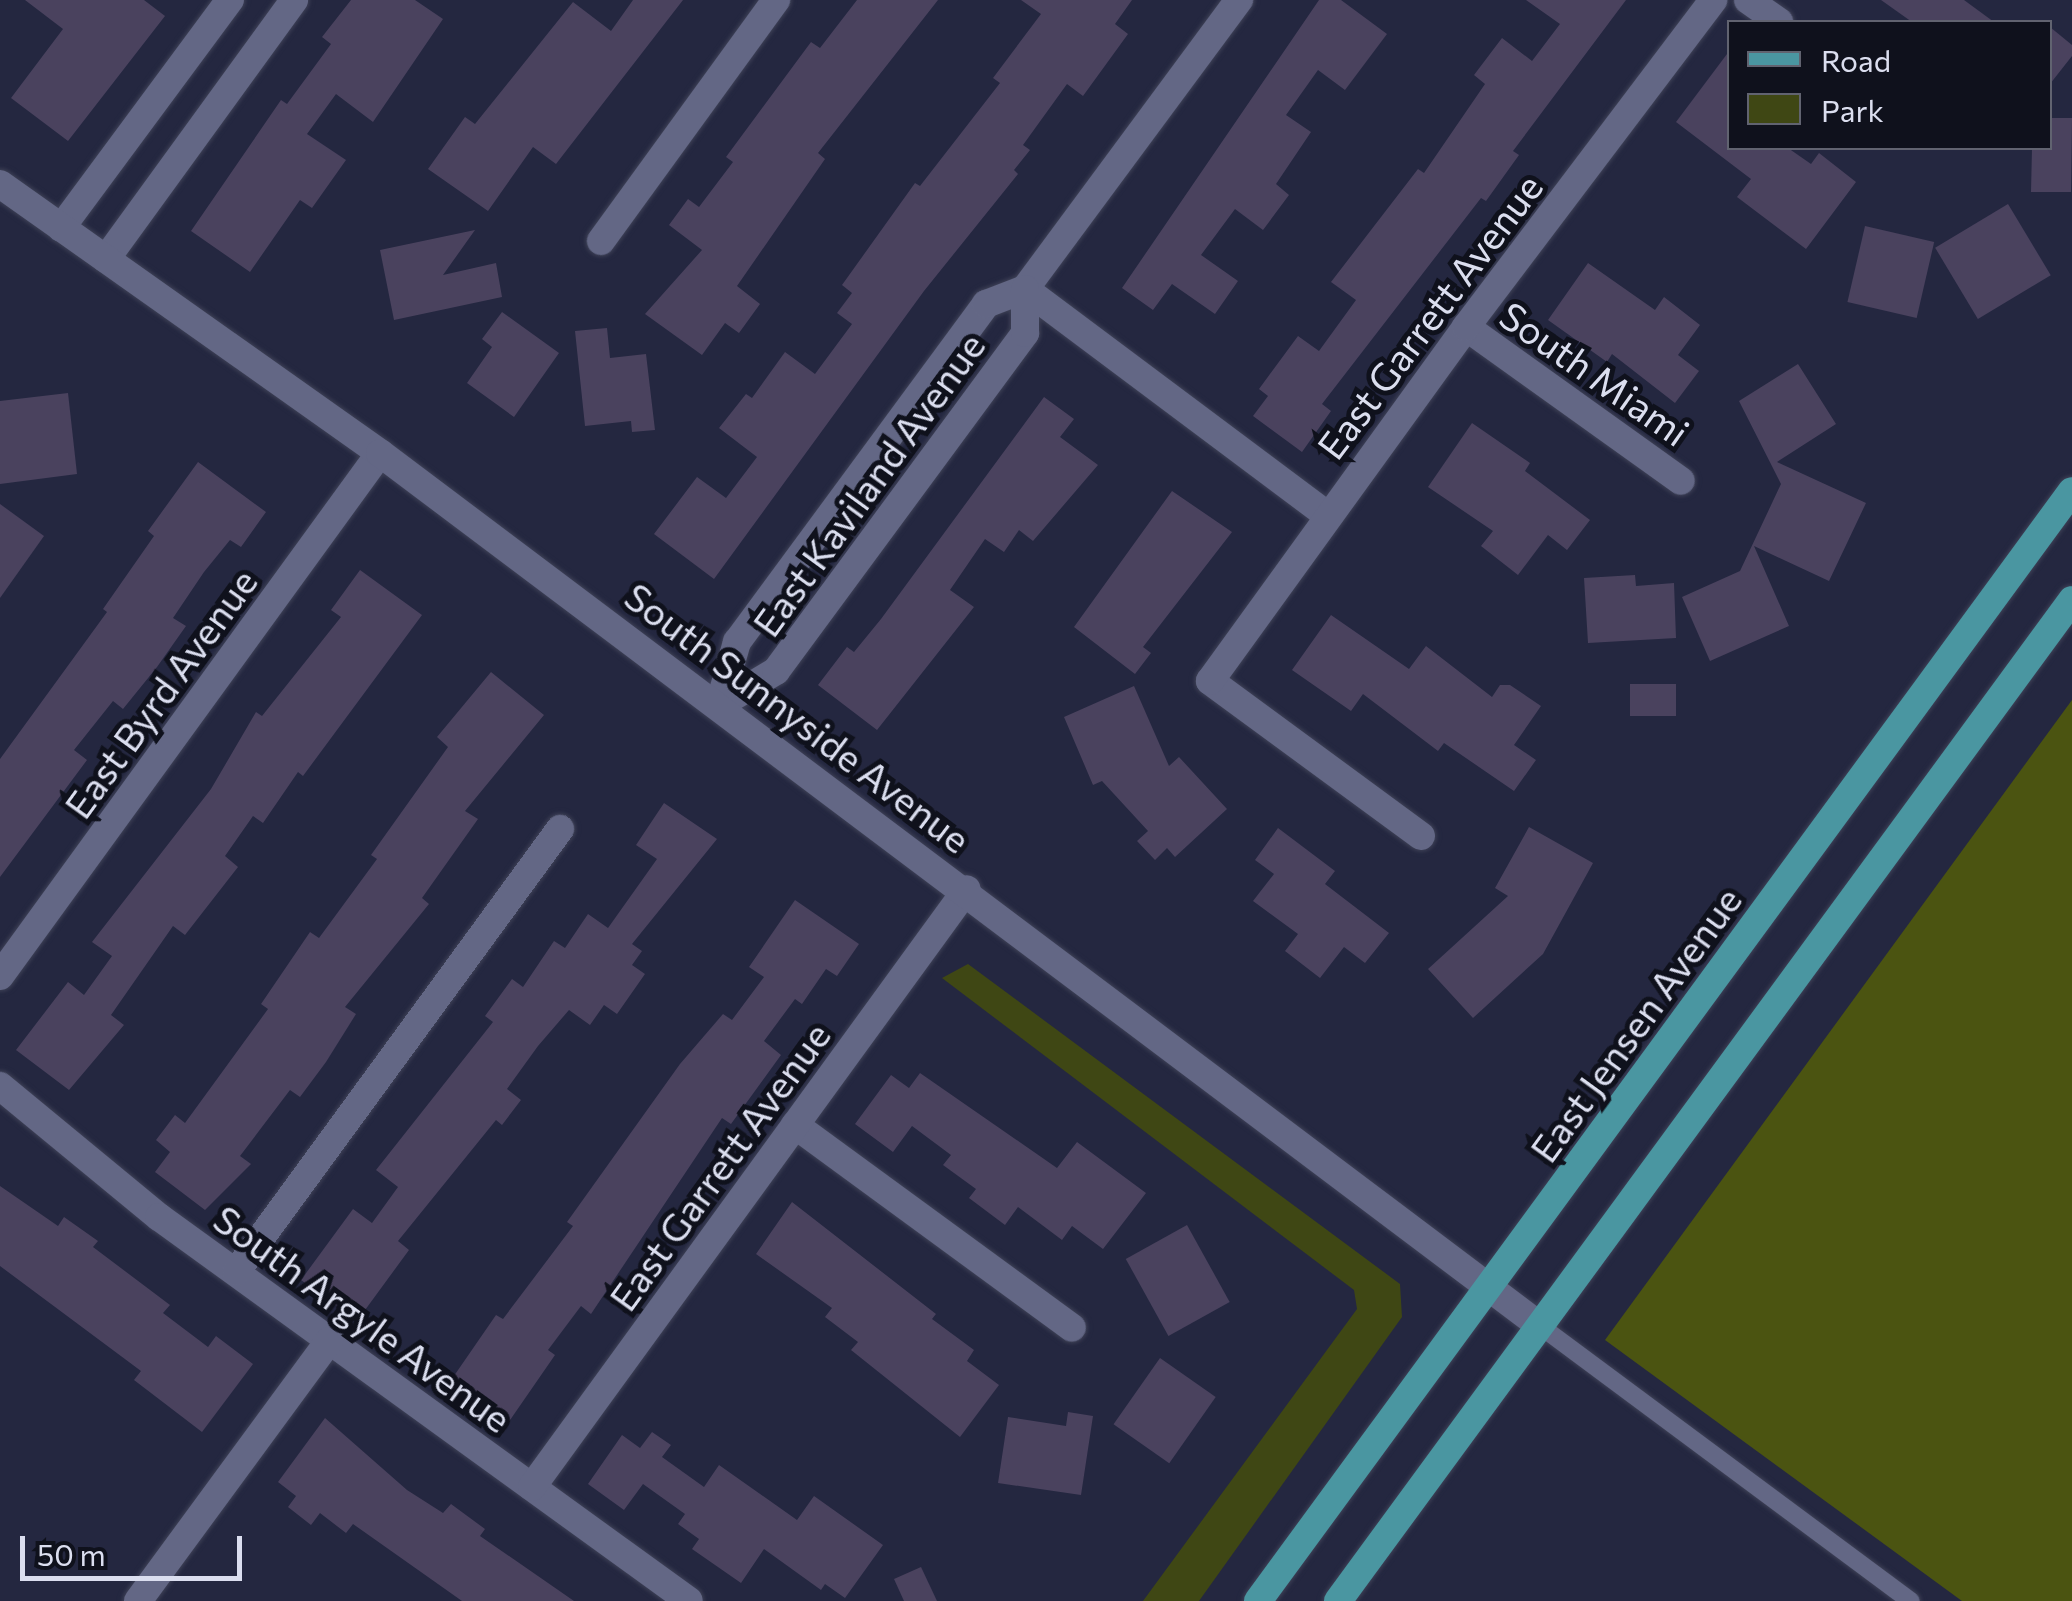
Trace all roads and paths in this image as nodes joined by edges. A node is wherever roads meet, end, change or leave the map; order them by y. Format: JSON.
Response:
{"nodes":[{"id":1,"x":230,"y":0,"type":"edge"},
{"id":2,"x":294,"y":0,"type":"edge"},
{"id":3,"x":776,"y":0,"type":"edge"},
{"id":4,"x":1239,"y":0,"type":"edge"},
{"id":5,"x":1714,"y":0,"type":"edge"},
{"id":6,"x":1748,"y":0,"type":"edge"},
{"id":7,"x":1776,"y":20,"type":"edge"},
{"id":8,"x":0,"y":184,"type":"edge"},
{"id":9,"x":61,"y":228,"type":"junction"},
{"id":10,"x":601,"y":241,"type":"dead end"},
{"id":11,"x":106,"y":259,"type":"junction"},
{"id":12,"x":1025,"y":289,"type":"junction"},
{"id":13,"x":1466,"y":327,"type":"junction"},
{"id":14,"x":380,"y":453,"type":"junction"},
{"id":15,"x":1682,"y":480,"type":"dead end"},
{"id":16,"x":2072,"y":491,"type":"edge"},
{"id":17,"x":1328,"y":516,"type":"junction"},
{"id":18,"x":2072,"y":600,"type":"edge"},
{"id":19,"x":719,"y":705,"type":"junction"},
{"id":20,"x":560,"y":828,"type":"dead end"},
{"id":21,"x":1421,"y":836,"type":"dead end"},
{"id":22,"x":966,"y":889,"type":"junction"},
{"id":23,"x":0,"y":976,"type":"edge"},
{"id":24,"x":0,"y":1086,"type":"edge"},
{"id":25,"x":795,"y":1125,"type":"junction"},
{"id":26,"x":236,"y":1272,"type":"junction"},
{"id":27,"x":1490,"y":1284,"type":"junction"},
{"id":28,"x":1540,"y":1325,"type":"junction"},
{"id":29,"x":1072,"y":1328,"type":"dead end"},
{"id":30,"x":330,"y":1341,"type":"junction"},
{"id":31,"x":532,"y":1486,"type":"junction"},
{"id":32,"x":138,"y":1601,"type":"edge"},
{"id":33,"x":689,"y":1601,"type":"edge"},
{"id":34,"x":1258,"y":1601,"type":"edge"},
{"id":35,"x":1338,"y":1601,"type":"edge"},
{"id":36,"x":1911,"y":1601,"type":"edge"}],
"edges":[{"from":1,"to":9,"type":"street"},
{"from":2,"to":11,"type":"street"},
{"from":3,"to":10,"type":"street"},
{"from":4,"to":12,"type":"street","name":"East Kaviland Avenue"},
{"from":5,"to":13,"type":"street","name":"East Garrett Avenue"},
{"from":6,"to":7,"type":"street"},
{"from":8,"to":9,"type":"street","name":"South Sunnyside Avenue"},
{"from":9,"to":11,"type":"street","name":"South Sunnyside Avenue"},
{"from":11,"to":14,"type":"street","name":"South Sunnyside Avenue"},
{"from":12,"to":17,"type":"street"},
{"from":12,"to":19,"type":"street","name":"East Kaviland Avenue"},
{"from":12,"to":19,"type":"street","name":"East Kaviland Avenue"},
{"from":13,"to":15,"type":"street","name":"South Miami"},
{"from":13,"to":17,"type":"street","name":"East Garrett Avenue"},
{"from":14,"to":19,"type":"street","name":"South Sunnyside Avenue"},
{"from":14,"to":23,"type":"street","name":"East Byrd Avenue"},
{"from":16,"to":27,"type":"main road","name":"East Jensen Avenue"},
{"from":17,"to":21,"type":"street","name":"East Garrett Avenue"},
{"from":18,"to":28,"type":"main road"},
{"from":19,"to":22,"type":"street","name":"South Sunnyside Avenue"},
{"from":20,"to":26,"type":"street"},
{"from":22,"to":25,"type":"street","name":"East Garrett Avenue"},
{"from":22,"to":27,"type":"street","name":"South Sunnyside Avenue"},
{"from":24,"to":26,"type":"street","name":"South Argyle Avenue"},
{"from":25,"to":29,"type":"street"},
{"from":25,"to":31,"type":"street","name":"East Garrett Avenue"},
{"from":26,"to":30,"type":"street","name":"South Argyle Avenue"},
{"from":27,"to":28,"type":"street","name":"South Sunnyside Avenue"},
{"from":27,"to":34,"type":"main road","name":"East Jensen Avenue"},
{"from":28,"to":35,"type":"main road"},
{"from":28,"to":36,"type":"lane"},
{"from":30,"to":31,"type":"street","name":"South Argyle Avenue"},
{"from":30,"to":32,"type":"street"},
{"from":31,"to":33,"type":"street","name":"South Argyle Avenue"}]}
